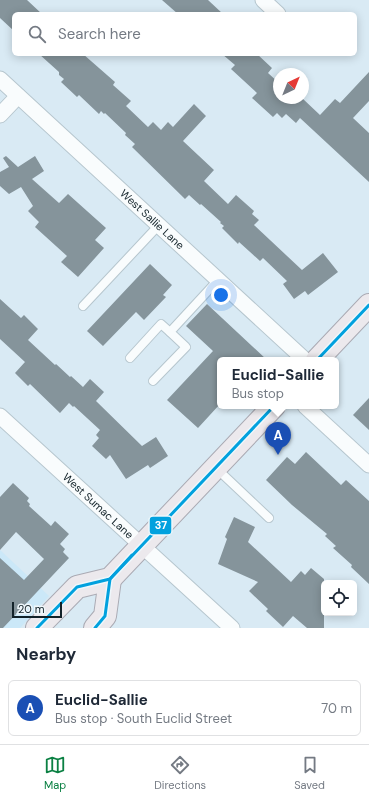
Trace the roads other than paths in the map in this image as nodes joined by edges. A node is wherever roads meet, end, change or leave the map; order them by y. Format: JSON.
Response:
{"nodes":[{"id":1,"x":263,"y":0,"type":"edge"},
{"id":2,"x":276,"y":12,"type":"edge"},
{"id":3,"x":0,"y":79,"type":"edge"},
{"id":4,"x":18,"y":96,"type":"junction"},
{"id":5,"x":0,"y":116,"type":"edge"},
{"id":6,"x":159,"y":225,"type":"junction"},
{"id":7,"x":218,"y":280,"type":"junction"},
{"id":8,"x":369,"y":305,"type":"edge"},
{"id":9,"x":83,"y":306,"type":"dead end"},
{"id":10,"x":170,"y":332,"type":"junction"},
{"id":11,"x":303,"y":357,"type":"edge"},
{"id":12,"x":321,"y":357,"type":"edge"},
{"id":13,"x":130,"y":358,"type":"dead end"},
{"id":14,"x":152,"y":381,"type":"dead end"},
{"id":15,"x":271,"y":409,"type":"edge"},
{"id":16,"x":308,"y":409,"type":"edge"},
{"id":17,"x":0,"y":416,"type":"edge"},
{"id":18,"x":369,"y":465,"type":"edge"},
{"id":19,"x":215,"y":468,"type":"junction"},
{"id":20,"x":269,"y":518,"type":"dead end"},
{"id":21,"x":142,"y":545,"type":"junction"},
{"id":22,"x":110,"y":579,"type":"junction"},
{"id":23,"x":37,"y":628,"type":"edge"},
{"id":24,"x":95,"y":628,"type":"edge"},
{"id":25,"x":232,"y":628,"type":"edge"}],
"edges":[{"from":1,"to":2,"type":"street"},
{"from":3,"to":4,"type":"street","name":"West Sallie Lane"},
{"from":4,"to":5,"type":"street"},
{"from":4,"to":6,"type":"street","name":"West Sallie Lane"},
{"from":6,"to":7,"type":"street","name":"West Sallie Lane"},
{"from":6,"to":9,"type":"lane"},
{"from":7,"to":10,"type":"lane"},
{"from":7,"to":11,"type":"street","name":"West Sallie Lane"},
{"from":8,"to":12,"type":"main road"},
{"from":10,"to":13,"type":"lane"},
{"from":10,"to":14,"type":"lane"},
{"from":15,"to":19,"type":"main road"},
{"from":16,"to":18,"type":"street"},
{"from":17,"to":21,"type":"street","name":"West Sumac Lane"},
{"from":19,"to":20,"type":"lane"},
{"from":19,"to":21,"type":"main road"},
{"from":21,"to":22,"type":"main road"},
{"from":21,"to":25,"type":"street","name":"West Sumac Lane"},
{"from":22,"to":23,"type":"main road"},
{"from":22,"to":24,"type":"main road"}]}
